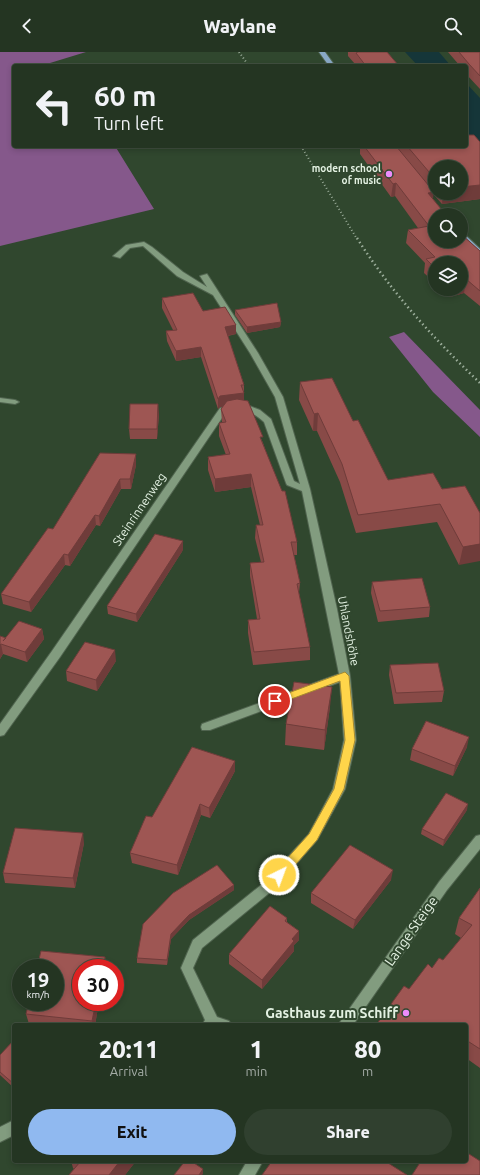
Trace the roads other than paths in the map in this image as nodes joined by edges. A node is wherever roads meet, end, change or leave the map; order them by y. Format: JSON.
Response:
{"nodes":[{"id":1,"x":322,"y":52,"type":"edge"},
{"id":2,"x":331,"y":64,"type":"edge"},
{"id":3,"x":468,"y":241,"type":"edge"},
{"id":4,"x":480,"y":254,"type":"edge"},
{"id":5,"x":117,"y":256,"type":"dead end"},
{"id":6,"x":204,"y":276,"type":"dead end"},
{"id":7,"x":213,"y":293,"type":"junction"},
{"id":8,"x":0,"y":400,"type":"edge"},
{"id":9,"x":15,"y":402,"type":"dead end"},
{"id":10,"x":306,"y":489,"type":"junction"},
{"id":11,"x":345,"y":676,"type":"junction"},
{"id":12,"x":206,"y":727,"type":"dead end"},
{"id":13,"x":0,"y":732,"type":"edge"},
{"id":14,"x":480,"y":840,"type":"edge"},
{"id":15,"x":215,"y":1023,"type":"edge"},
{"id":16,"x":346,"y":1023,"type":"edge"},
{"id":17,"x":12,"y":1128,"type":"edge"},
{"id":18,"x":0,"y":1135,"type":"edge"},
{"id":19,"x":255,"y":1163,"type":"edge"},
{"id":20,"x":246,"y":1175,"type":"edge"}],
"edges":[{"from":1,"to":2,"type":"main road"},
{"from":3,"to":4,"type":"main road"},
{"from":5,"to":7,"type":"street"},
{"from":6,"to":7,"type":"street","name":"Uhlandshöhe"},
{"from":7,"to":10,"type":"street","name":"Uhlandshöhe"},
{"from":8,"to":9,"type":"street"},
{"from":10,"to":11,"type":"street","name":"Uhlandshöhe"},
{"from":10,"to":13,"type":"street","name":"Steinrinnenweg"},
{"from":11,"to":12,"type":"street"},
{"from":11,"to":15,"type":"street","name":"Uhlandshöhe"},
{"from":14,"to":16,"type":"street","name":"Lange Steige"},
{"from":17,"to":18,"type":"street"},
{"from":19,"to":20,"type":"street"}]}
